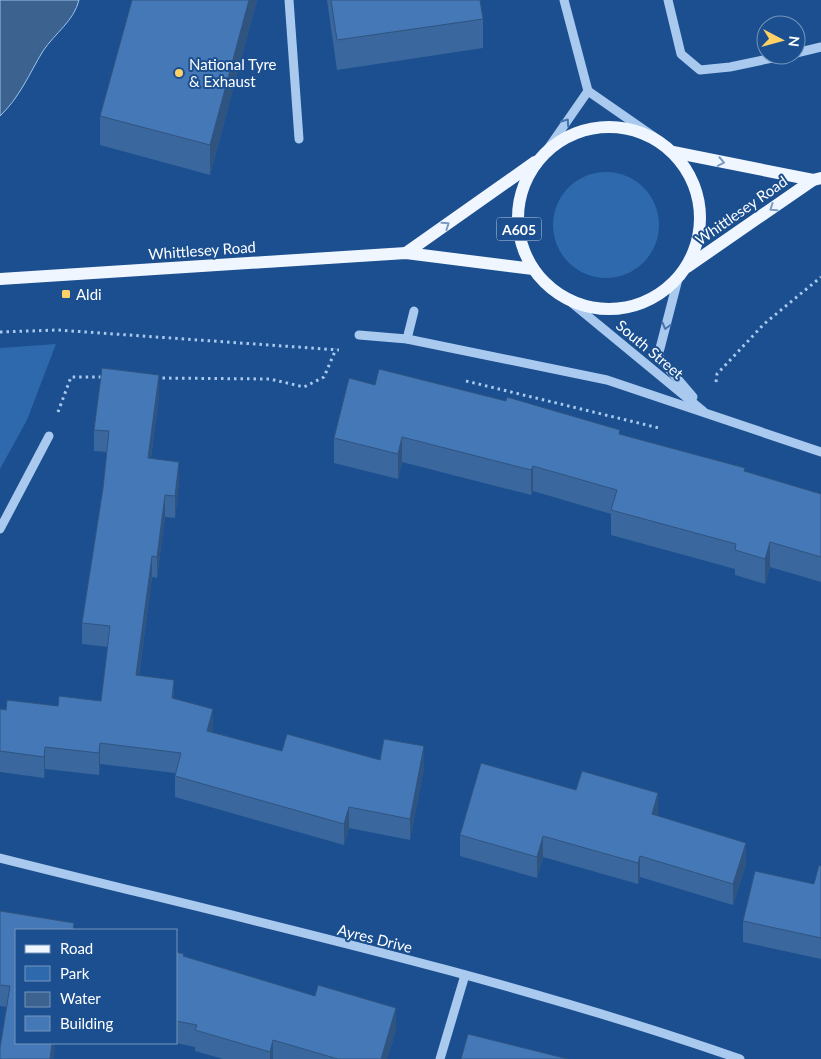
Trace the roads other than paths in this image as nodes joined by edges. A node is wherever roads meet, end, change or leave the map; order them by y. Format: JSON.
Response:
{"nodes":[{"id":1,"x":289,"y":0,"type":"edge"},
{"id":2,"x":564,"y":0,"type":"edge"},
{"id":3,"x":668,"y":0,"type":"edge"},
{"id":4,"x":821,"y":48,"type":"edge"},
{"id":5,"x":806,"y":51,"type":"edge"},
{"id":6,"x":756,"y":62,"type":"edge"},
{"id":7,"x":588,"y":91,"type":"junction"},
{"id":8,"x":300,"y":139,"type":"dead end"},
{"id":9,"x":660,"y":141,"type":"junction"},
{"id":10,"x":673,"y":152,"type":"junction"},
{"id":11,"x":541,"y":157,"type":"junction"},
{"id":12,"x":817,"y":179,"type":"edge"},
{"id":13,"x":406,"y":253,"type":"junction"},
{"id":14,"x":687,"y":267,"type":"junction"},
{"id":15,"x":533,"y":269,"type":"junction"},
{"id":16,"x":0,"y":279,"type":"edge"},
{"id":17,"x":678,"y":279,"type":"junction"},
{"id":18,"x":572,"y":303,"type":"junction"},
{"id":19,"x":414,"y":311,"type":"dead end"},
{"id":20,"x":359,"y":335,"type":"dead end"},
{"id":21,"x":407,"y":339,"type":"junction"},
{"id":22,"x":709,"y":416,"type":"junction"},
{"id":23,"x":49,"y":436,"type":"road end"},
{"id":24,"x":821,"y":452,"type":"edge"},
{"id":25,"x":0,"y":528,"type":"edge"},
{"id":26,"x":0,"y":858,"type":"edge"},
{"id":27,"x":465,"y":975,"type":"junction"},
{"id":28,"x":440,"y":1059,"type":"edge"},
{"id":29,"x":740,"y":1059,"type":"edge"}],
"edges":[{"from":1,"to":8,"type":"street"},
{"from":2,"to":7,"type":"street"},
{"from":3,"to":6,"type":"street"},
{"from":4,"to":5,"type":"street"},
{"from":7,"to":9,"type":"street"},
{"from":11,"to":7,"type":"street","one_way":true},
{"from":9,"to":10,"type":"main road","number":"A605"},
{"from":9,"to":11,"type":"main road","number":"A605"},
{"from":10,"to":12,"type":"main road","name":"Whittlesey Road","number":"A605","one_way":true},
{"from":10,"to":14,"type":"main road","number":"A605"},
{"from":13,"to":11,"type":"main road","number":"A605","one_way":true},
{"from":11,"to":15,"type":"main road","number":"A605"},
{"from":12,"to":14,"type":"main road","name":"Whittlesey Road","number":"A605","one_way":true},
{"from":13,"to":15,"type":"main road","name":"Whittlesey Road"},
{"from":13,"to":16,"type":"main road","name":"Whittlesey Road"},
{"from":14,"to":17,"type":"main road","number":"A605"},
{"from":15,"to":18,"type":"main road","number":"A605"},
{"from":17,"to":18,"type":"main road","number":"A605"},
{"from":17,"to":22,"type":"street","name":"South Street","one_way":true},
{"from":18,"to":22,"type":"street","name":"South Street"},
{"from":19,"to":21,"type":"street"},
{"from":20,"to":21,"type":"street"},
{"from":21,"to":22,"type":"street"},
{"from":22,"to":24,"type":"street","name":"South Street"},
{"from":23,"to":25,"type":"street"},
{"from":26,"to":27,"type":"street","name":"Ayres Drive"},
{"from":27,"to":28,"type":"street"},
{"from":27,"to":29,"type":"street","name":"Ayres Drive"}]}
